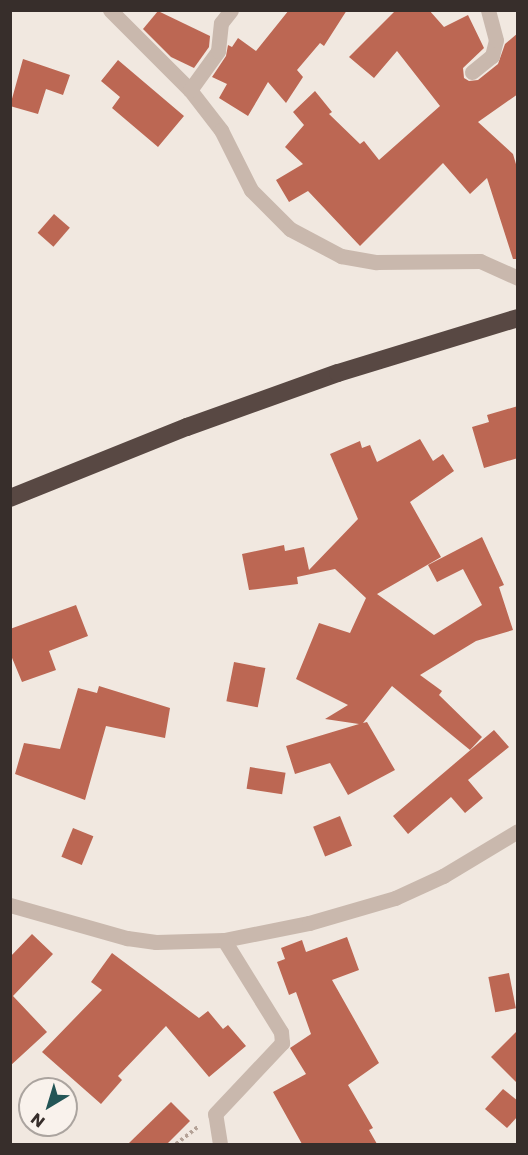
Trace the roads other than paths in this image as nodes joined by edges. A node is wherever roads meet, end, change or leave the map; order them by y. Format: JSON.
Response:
{"nodes":[{"id":1,"x":110,"y":10,"type":"edge"},
{"id":2,"x":231,"y":10,"type":"edge"},
{"id":3,"x":488,"y":10,"type":"edge"},
{"id":4,"x":472,"y":72,"type":"dead end"},
{"id":5,"x":190,"y":90,"type":"junction"},
{"id":6,"x":518,"y":278,"type":"edge"},
{"id":7,"x":518,"y":318,"type":"edge"},
{"id":8,"x":10,"y":498,"type":"edge"},
{"id":9,"x":518,"y":831,"type":"edge"},
{"id":10,"x":10,"y":905,"type":"edge"},
{"id":11,"x":224,"y":940,"type":"junction"},
{"id":12,"x":220,"y":1144,"type":"edge"}],
"edges":[{"from":1,"to":5,"type":"street"},
{"from":2,"to":5,"type":"street"},
{"from":3,"to":4,"type":"street"},
{"from":5,"to":6,"type":"street"},
{"from":7,"to":8,"type":"highway"},
{"from":9,"to":11,"type":"street"},
{"from":10,"to":11,"type":"street"},
{"from":11,"to":12,"type":"street"}]}
